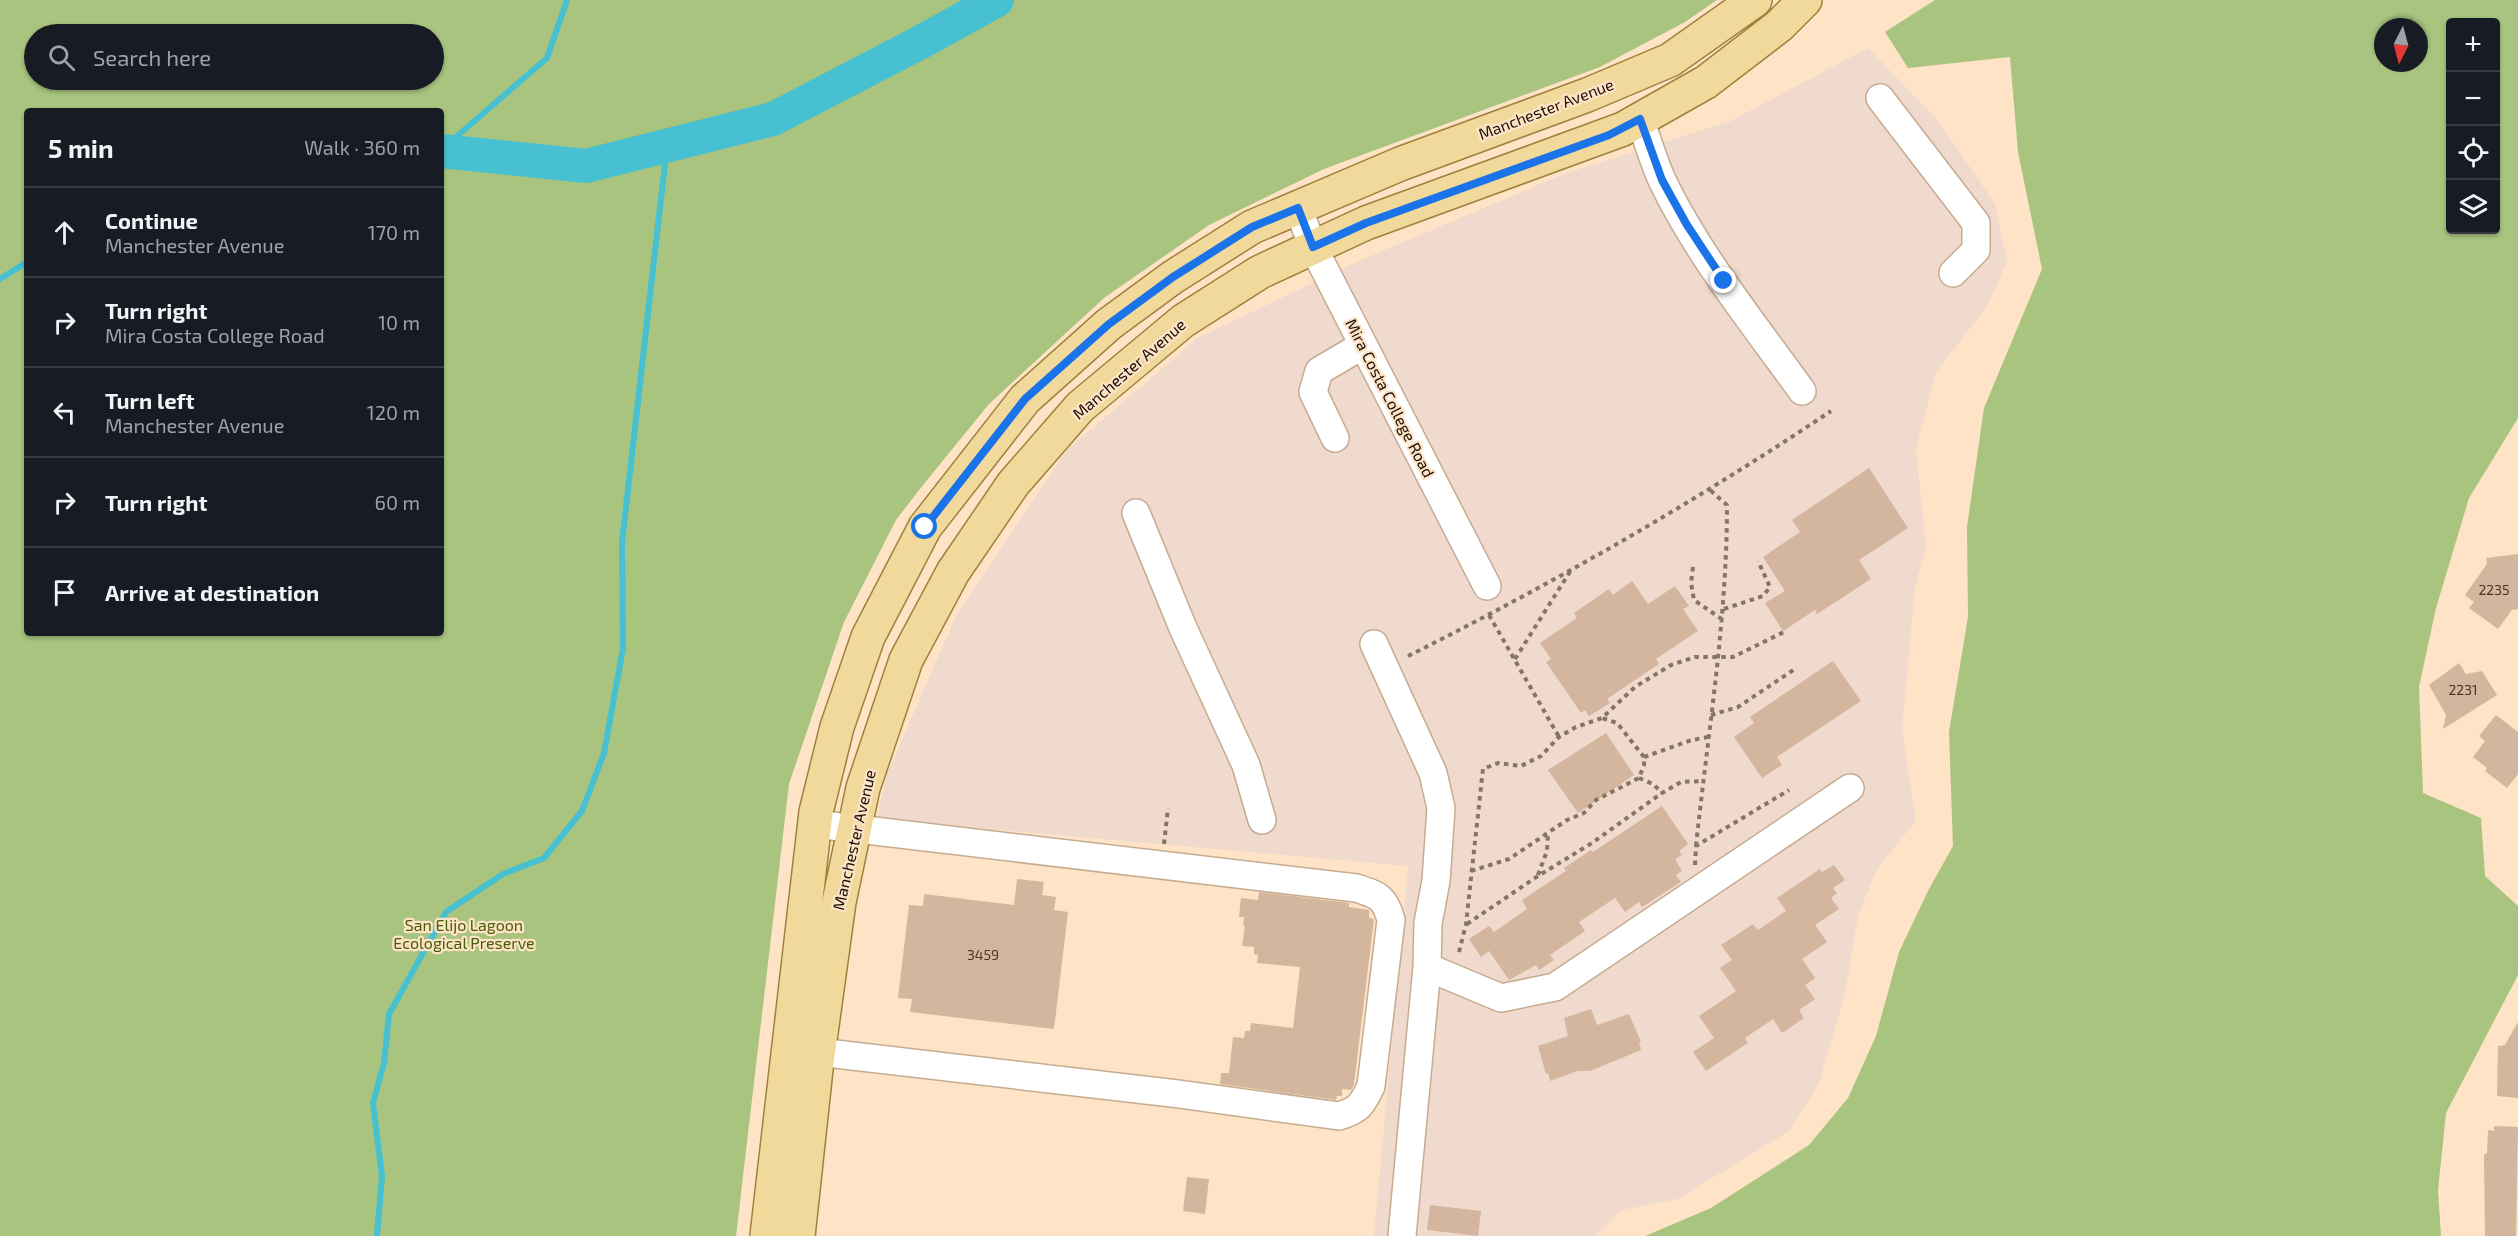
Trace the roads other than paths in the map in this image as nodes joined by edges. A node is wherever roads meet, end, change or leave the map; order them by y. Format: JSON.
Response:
{"nodes":[{"id":1,"x":1755,"y":0,"type":"edge"},
{"id":2,"x":1805,"y":0,"type":"edge"},
{"id":3,"x":1880,"y":98,"type":"dead end"},
{"id":4,"x":1640,"y":119,"type":"junction"},
{"id":5,"x":1298,"y":208,"type":"junction"},
{"id":6,"x":1313,"y":247,"type":"junction"},
{"id":7,"x":1953,"y":273,"type":"dead end"},
{"id":8,"x":1364,"y":345,"type":"junction"},
{"id":9,"x":1802,"y":391,"type":"dead end"},
{"id":10,"x":1335,"y":438,"type":"dead end"},
{"id":11,"x":1136,"y":513,"type":"dead end"},
{"id":12,"x":1487,"y":586,"type":"dead end"},
{"id":13,"x":1374,"y":644,"type":"dead end"},
{"id":14,"x":1850,"y":788,"type":"dead end"},
{"id":15,"x":1262,"y":820,"type":"dead end"},
{"id":16,"x":814,"y":824,"type":"junction"},
{"id":17,"x":854,"y":829,"type":"junction"},
{"id":18,"x":1427,"y":967,"type":"junction"},
{"id":19,"x":818,"y":1052,"type":"junction"},
{"id":20,"x":767,"y":1236,"type":"edge"},
{"id":21,"x":798,"y":1236,"type":"edge"},
{"id":22,"x":1402,"y":1236,"type":"edge"}],
"edges":[{"from":1,"to":5,"type":"main road","name":"Manchester Avenue"},
{"from":2,"to":4,"type":"main road","name":"Manchester Avenue"},
{"from":3,"to":7,"type":"street"},
{"from":4,"to":6,"type":"main road","name":"Manchester Avenue"},
{"from":4,"to":9,"type":"street"},
{"from":5,"to":6,"type":"street","name":"Mira Costa College Road"},
{"from":5,"to":16,"type":"main road","name":"Manchester Avenue"},
{"from":6,"to":8,"type":"street","name":"Mira Costa College Road"},
{"from":6,"to":17,"type":"main road","name":"Manchester Avenue"},
{"from":8,"to":10,"type":"street"},
{"from":8,"to":12,"type":"street","name":"Mira Costa College Road"},
{"from":11,"to":15,"type":"street"},
{"from":13,"to":18,"type":"street"},
{"from":14,"to":18,"type":"street"},
{"from":16,"to":17,"type":"street"},
{"from":16,"to":20,"type":"main road","name":"Manchester Avenue"},
{"from":17,"to":19,"type":"main road","name":"Manchester Avenue"},
{"from":17,"to":19,"type":"street"},
{"from":18,"to":22,"type":"street"},
{"from":19,"to":21,"type":"main road","name":"Manchester Avenue"}]}
